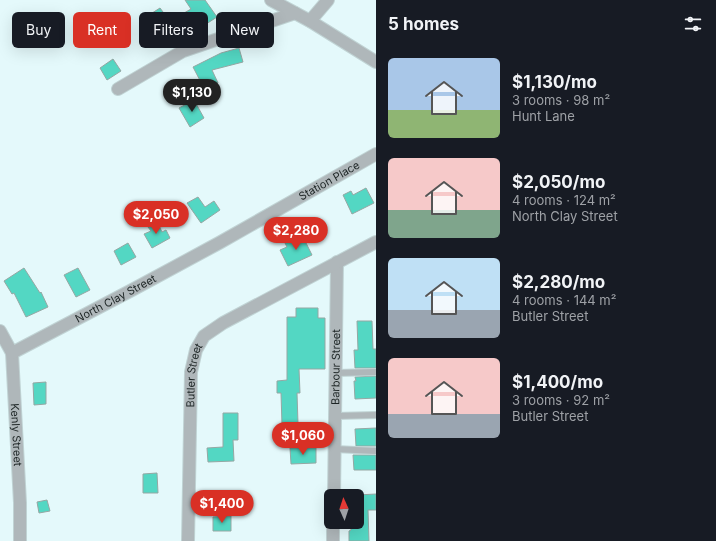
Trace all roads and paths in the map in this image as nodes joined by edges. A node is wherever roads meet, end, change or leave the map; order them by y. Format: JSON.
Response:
{"nodes":[{"id":1,"x":271,"y":0,"type":"edge"},
{"id":2,"x":328,"y":0,"type":"edge"},
{"id":3,"x":294,"y":13,"type":"junction"},
{"id":4,"x":310,"y":21,"type":"junction"},
{"id":5,"x":376,"y":62,"type":"edge"},
{"id":6,"x":118,"y":89,"type":"dead end"},
{"id":7,"x":376,"y":154,"type":"edge"},
{"id":8,"x":376,"y":242,"type":"edge"},
{"id":9,"x":219,"y":243,"type":"joint"},
{"id":10,"x":337,"y":262,"type":"junction"},
{"id":11,"x":0,"y":331,"type":"edge"},
{"id":12,"x":12,"y":353,"type":"junction"},
{"id":13,"x":376,"y":372,"type":"edge"},
{"id":14,"x":336,"y":374,"type":"junction"},
{"id":15,"x":376,"y":415,"type":"edge"},
{"id":16,"x":335,"y":416,"type":"junction"},
{"id":17,"x":335,"y":449,"type":"junction"},
{"id":18,"x":376,"y":451,"type":"edge"},
{"id":19,"x":334,"y":489,"type":"edge"},
{"id":20,"x":333,"y":529,"type":"edge"},
{"id":21,"x":20,"y":541,"type":"edge"},
{"id":22,"x":188,"y":541,"type":"edge"},
{"id":23,"x":333,"y":541,"type":"edge"}],
"edges":[{"from":1,"to":3,"type":"street"},
{"from":2,"to":4,"type":"street"},
{"from":3,"to":4,"type":"street"},
{"from":3,"to":6,"type":"street"},
{"from":4,"to":5,"type":"street"},
{"from":7,"to":9,"type":"street","name":"Station Place"},
{"from":8,"to":10,"type":"street","name":"Butler Street"},
{"from":9,"to":12,"type":"street","name":"North Clay Street"},
{"from":10,"to":14,"type":"street","name":"Barbour Street"},
{"from":10,"to":22,"type":"street","name":"Butler Street"},
{"from":11,"to":12,"type":"street","name":"Kenly Street"},
{"from":12,"to":21,"type":"street","name":"Kenly Street"},
{"from":13,"to":14,"type":"lane"},
{"from":14,"to":16,"type":"street","name":"Barbour Street"},
{"from":15,"to":16,"type":"lane"},
{"from":16,"to":17,"type":"street","name":"Barbour Street"},
{"from":17,"to":18,"type":"lane"},
{"from":17,"to":19,"type":"street","name":"Barbour Street"},
{"from":20,"to":23,"type":"street"}]}
